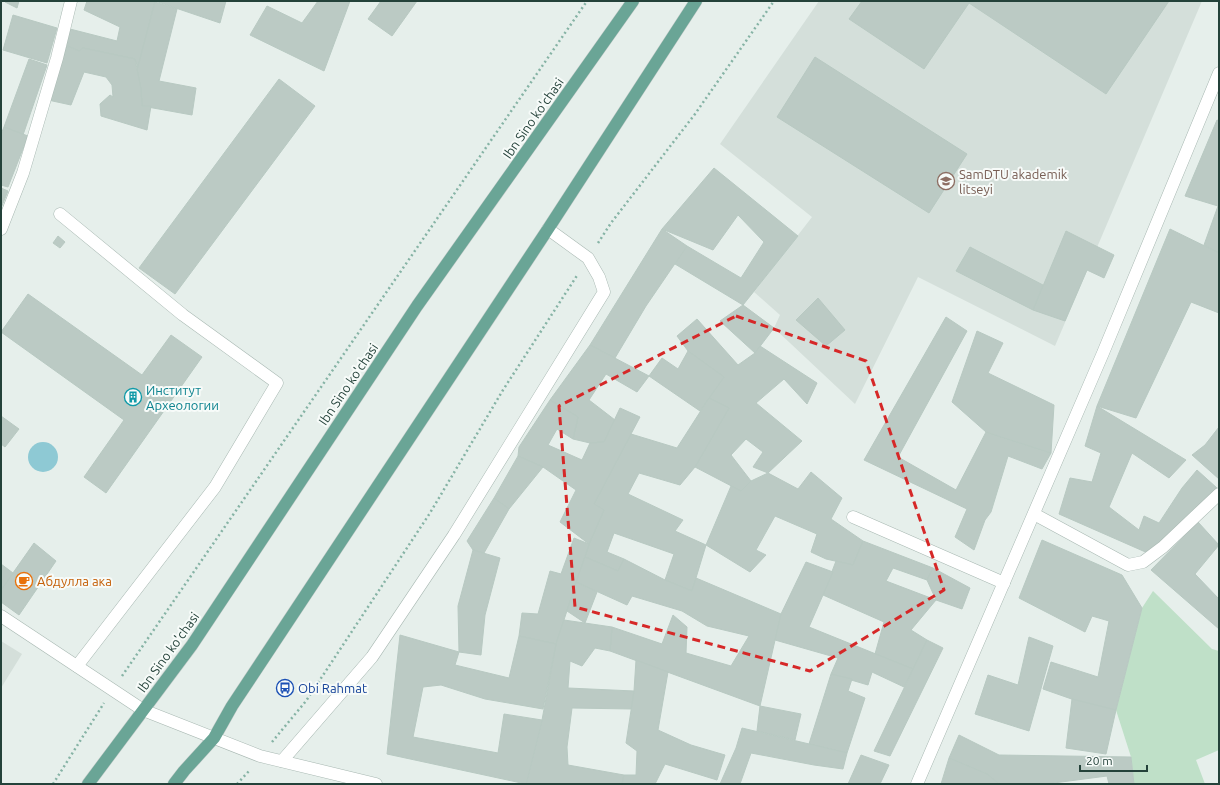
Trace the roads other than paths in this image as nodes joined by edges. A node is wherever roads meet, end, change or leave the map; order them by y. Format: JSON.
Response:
{"nodes":[{"id":1,"x":71,"y":1,"type":"edge"},
{"id":2,"x":633,"y":1,"type":"edge"},
{"id":3,"x":696,"y":1,"type":"edge"},
{"id":4,"x":1219,"y":73,"type":"edge"},
{"id":5,"x":60,"y":214,"type":"dead end"},
{"id":6,"x":548,"y":229,"type":"junction"},
{"id":7,"x":1,"y":230,"type":"edge"},
{"id":8,"x":1219,"y":494,"type":"edge"},
{"id":9,"x":1034,"y":514,"type":"junction"},
{"id":10,"x":853,"y":517,"type":"dead end"},
{"id":11,"x":1004,"y":583,"type":"junction"},
{"id":12,"x":1,"y":616,"type":"edge"},
{"id":13,"x":77,"y":666,"type":"junction"},
{"id":14,"x":143,"y":710,"type":"junction"},
{"id":15,"x":214,"y":738,"type":"junction"},
{"id":16,"x":282,"y":761,"type":"junction"},
{"id":17,"x":88,"y":784,"type":"edge"},
{"id":18,"x":174,"y":784,"type":"edge"},
{"id":19,"x":376,"y":784,"type":"edge"},
{"id":20,"x":917,"y":784,"type":"edge"}],
"edges":[{"from":1,"to":7,"type":"street"},
{"from":2,"to":14,"type":"main road","name":"Ibn Sino ko'chasi"},
{"from":3,"to":6,"type":"main road"},
{"from":4,"to":9,"type":"street"},
{"from":5,"to":13,"type":"street"},
{"from":6,"to":15,"type":"main road"},
{"from":6,"to":16,"type":"street"},
{"from":8,"to":9,"type":"street"},
{"from":9,"to":11,"type":"street"},
{"from":10,"to":11,"type":"street"},
{"from":11,"to":20,"type":"street"},
{"from":12,"to":13,"type":"street"},
{"from":13,"to":14,"type":"street"},
{"from":14,"to":15,"type":"street"},
{"from":14,"to":17,"type":"main road","name":"Ibn Sino ko'chasi"},
{"from":15,"to":16,"type":"street"},
{"from":15,"to":18,"type":"main road"},
{"from":16,"to":19,"type":"street"}]}
